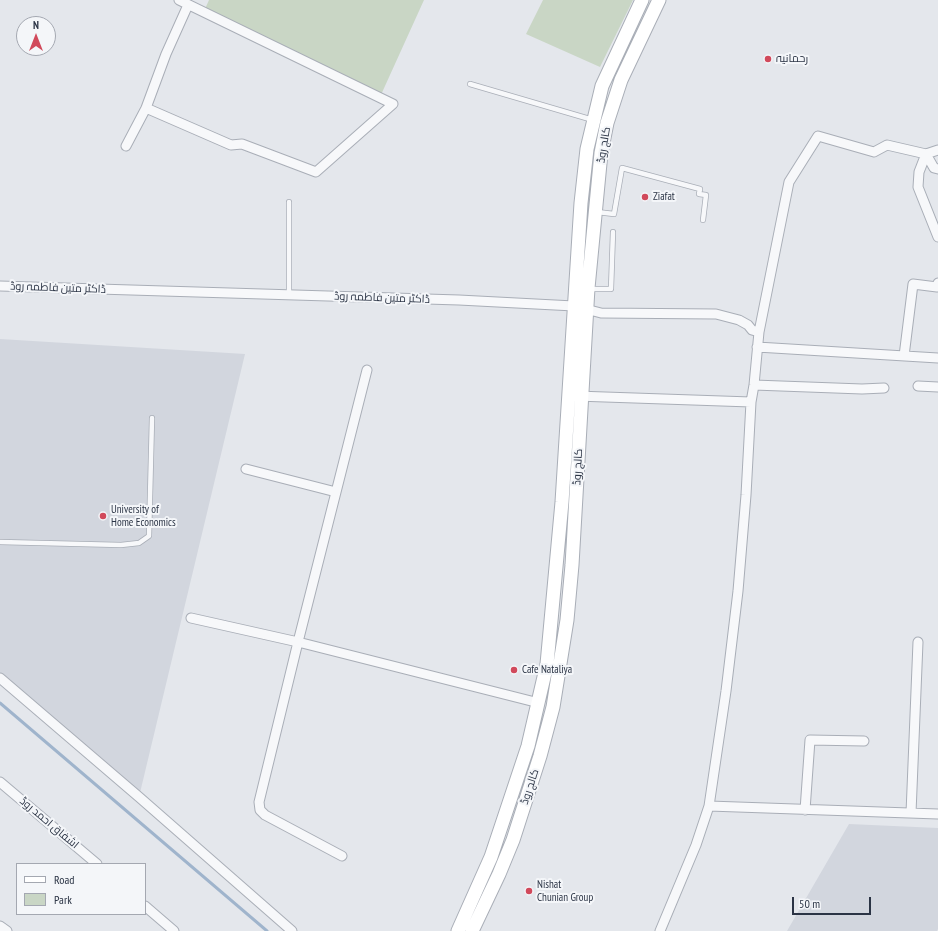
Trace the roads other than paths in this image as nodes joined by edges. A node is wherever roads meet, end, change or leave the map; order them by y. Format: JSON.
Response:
{"nodes":[{"id":1,"x":179,"y":0,"type":"edge"},
{"id":2,"x":642,"y":0,"type":"edge"},
{"id":3,"x":659,"y":0,"type":"edge"},
{"id":4,"x":188,"y":5,"type":"junction"},
{"id":5,"x":470,"y":84,"type":"dead end"},
{"id":6,"x":146,"y":108,"type":"junction"},
{"id":7,"x":593,"y":120,"type":"junction"},
{"id":8,"x":126,"y":146,"type":"dead end"},
{"id":9,"x":938,"y":150,"type":"edge"},
{"id":10,"x":926,"y":154,"type":"junction"},
{"id":11,"x":938,"y":169,"type":"edge"},
{"id":12,"x":289,"y":202,"type":"dead end"},
{"id":13,"x":596,"y":211,"type":"junction"},
{"id":14,"x":703,"y":220,"type":"dead end"},
{"id":15,"x":613,"y":232,"type":"dead end"},
{"id":16,"x":938,"y":237,"type":"edge"},
{"id":17,"x":938,"y":284,"type":"edge"},
{"id":18,"x":0,"y":286,"type":"edge"},
{"id":19,"x":588,"y":288,"type":"junction"},
{"id":20,"x":289,"y":295,"type":"junction"},
{"id":21,"x":574,"y":306,"type":"junction"},
{"id":22,"x":587,"y":308,"type":"junction"},
{"id":23,"x":758,"y":332,"type":"junction"},
{"id":24,"x":757,"y":351,"type":"junction"},
{"id":25,"x":904,"y":356,"type":"junction"},
{"id":26,"x":938,"y":358,"type":"edge"},
{"id":27,"x":367,"y":370,"type":"dead end"},
{"id":28,"x":754,"y":385,"type":"junction"},
{"id":29,"x":918,"y":386,"type":"dead end"},
{"id":30,"x":938,"y":387,"type":"edge"},
{"id":31,"x":884,"y":388,"type":"dead end"},
{"id":32,"x":568,"y":395,"type":"junction"},
{"id":33,"x":582,"y":396,"type":"junction"},
{"id":34,"x":751,"y":402,"type":"junction"},
{"id":35,"x":152,"y":418,"type":"dead end"},
{"id":36,"x":246,"y":469,"type":"dead end"},
{"id":37,"x":336,"y":492,"type":"junction"},
{"id":38,"x":0,"y":542,"type":"edge"},
{"id":39,"x":191,"y":618,"type":"dead end"},
{"id":40,"x":298,"y":642,"type":"junction"},
{"id":41,"x":918,"y":642,"type":"dead end"},
{"id":42,"x":0,"y":678,"type":"edge"},
{"id":43,"x":539,"y":703,"type":"junction"},
{"id":44,"x":864,"y":741,"type":"dead end"},
{"id":45,"x":0,"y":782,"type":"edge"},
{"id":46,"x":709,"y":806,"type":"junction"},
{"id":47,"x":805,"y":810,"type":"junction"},
{"id":48,"x":911,"y":812,"type":"junction"},
{"id":49,"x":938,"y":814,"type":"edge"},
{"id":50,"x":342,"y":856,"type":"dead end"},
{"id":51,"x":96,"y":863,"type":"edge"},
{"id":52,"x":146,"y":907,"type":"edge"},
{"id":53,"x":0,"y":926,"type":"edge"},
{"id":54,"x":7,"y":931,"type":"edge"},
{"id":55,"x":174,"y":931,"type":"edge"},
{"id":56,"x":292,"y":931,"type":"edge"},
{"id":57,"x":458,"y":931,"type":"edge"},
{"id":58,"x":472,"y":931,"type":"edge"},
{"id":59,"x":660,"y":931,"type":"edge"}],
"edges":[{"from":1,"to":4,"type":"street"},
{"from":2,"to":7,"type":"main road","name":"کالج روڈ"},
{"from":3,"to":13,"type":"main road","name":"کالج روڈ"},
{"from":4,"to":6,"type":"street"},
{"from":4,"to":6,"type":"street"},
{"from":5,"to":7,"type":"lane"},
{"from":6,"to":8,"type":"street"},
{"from":7,"to":21,"type":"main road","name":"کالج روڈ"},
{"from":9,"to":10,"type":"street"},
{"from":10,"to":11,"type":"street"},
{"from":10,"to":16,"type":"street"},
{"from":10,"to":23,"type":"street"},
{"from":12,"to":20,"type":"lane"},
{"from":13,"to":14,"type":"lane"},
{"from":13,"to":19,"type":"main road","name":"کالج روڈ"},
{"from":15,"to":19,"type":"lane"},
{"from":17,"to":25,"type":"street"},
{"from":18,"to":20,"type":"street","name":"ڈاکٹر متین فاطمہ روڈ"},
{"from":19,"to":22,"type":"main road","name":"کالج روڈ"},
{"from":20,"to":21,"type":"street","name":"ڈاکٹر متین فاطمہ روڈ"},
{"from":21,"to":22,"type":"street","name":"ڈاکٹر متین فاطمہ روڈ"},
{"from":21,"to":32,"type":"main road","name":"کالج روڈ"},
{"from":22,"to":23,"type":"street","name":"ڈاکٹر متین فاطمہ روڈ"},
{"from":22,"to":33,"type":"main road","name":"کالج روڈ"},
{"from":23,"to":24,"type":"street"},
{"from":24,"to":25,"type":"street"},
{"from":24,"to":28,"type":"street"},
{"from":25,"to":26,"type":"street"},
{"from":27,"to":37,"type":"street"},
{"from":28,"to":31,"type":"street"},
{"from":28,"to":34,"type":"street"},
{"from":29,"to":30,"type":"street"},
{"from":32,"to":33,"type":"street"},
{"from":32,"to":43,"type":"main road","name":"کالج روڈ"},
{"from":33,"to":34,"type":"street"},
{"from":33,"to":58,"type":"main road","name":"کالج روڈ"},
{"from":34,"to":46,"type":"street"},
{"from":35,"to":38,"type":"lane"},
{"from":36,"to":37,"type":"street"},
{"from":37,"to":40,"type":"street"},
{"from":39,"to":40,"type":"street"},
{"from":40,"to":43,"type":"street"},
{"from":40,"to":50,"type":"street"},
{"from":41,"to":48,"type":"street"},
{"from":42,"to":56,"type":"street"},
{"from":43,"to":57,"type":"main road","name":"کالج روڈ"},
{"from":44,"to":47,"type":"street"},
{"from":45,"to":51,"type":"street","name":"اشفاق احمد روڈ"},
{"from":46,"to":47,"type":"street"},
{"from":46,"to":59,"type":"street"},
{"from":47,"to":48,"type":"street"},
{"from":48,"to":49,"type":"street"},
{"from":52,"to":55,"type":"street"},
{"from":53,"to":54,"type":"street"}]}
